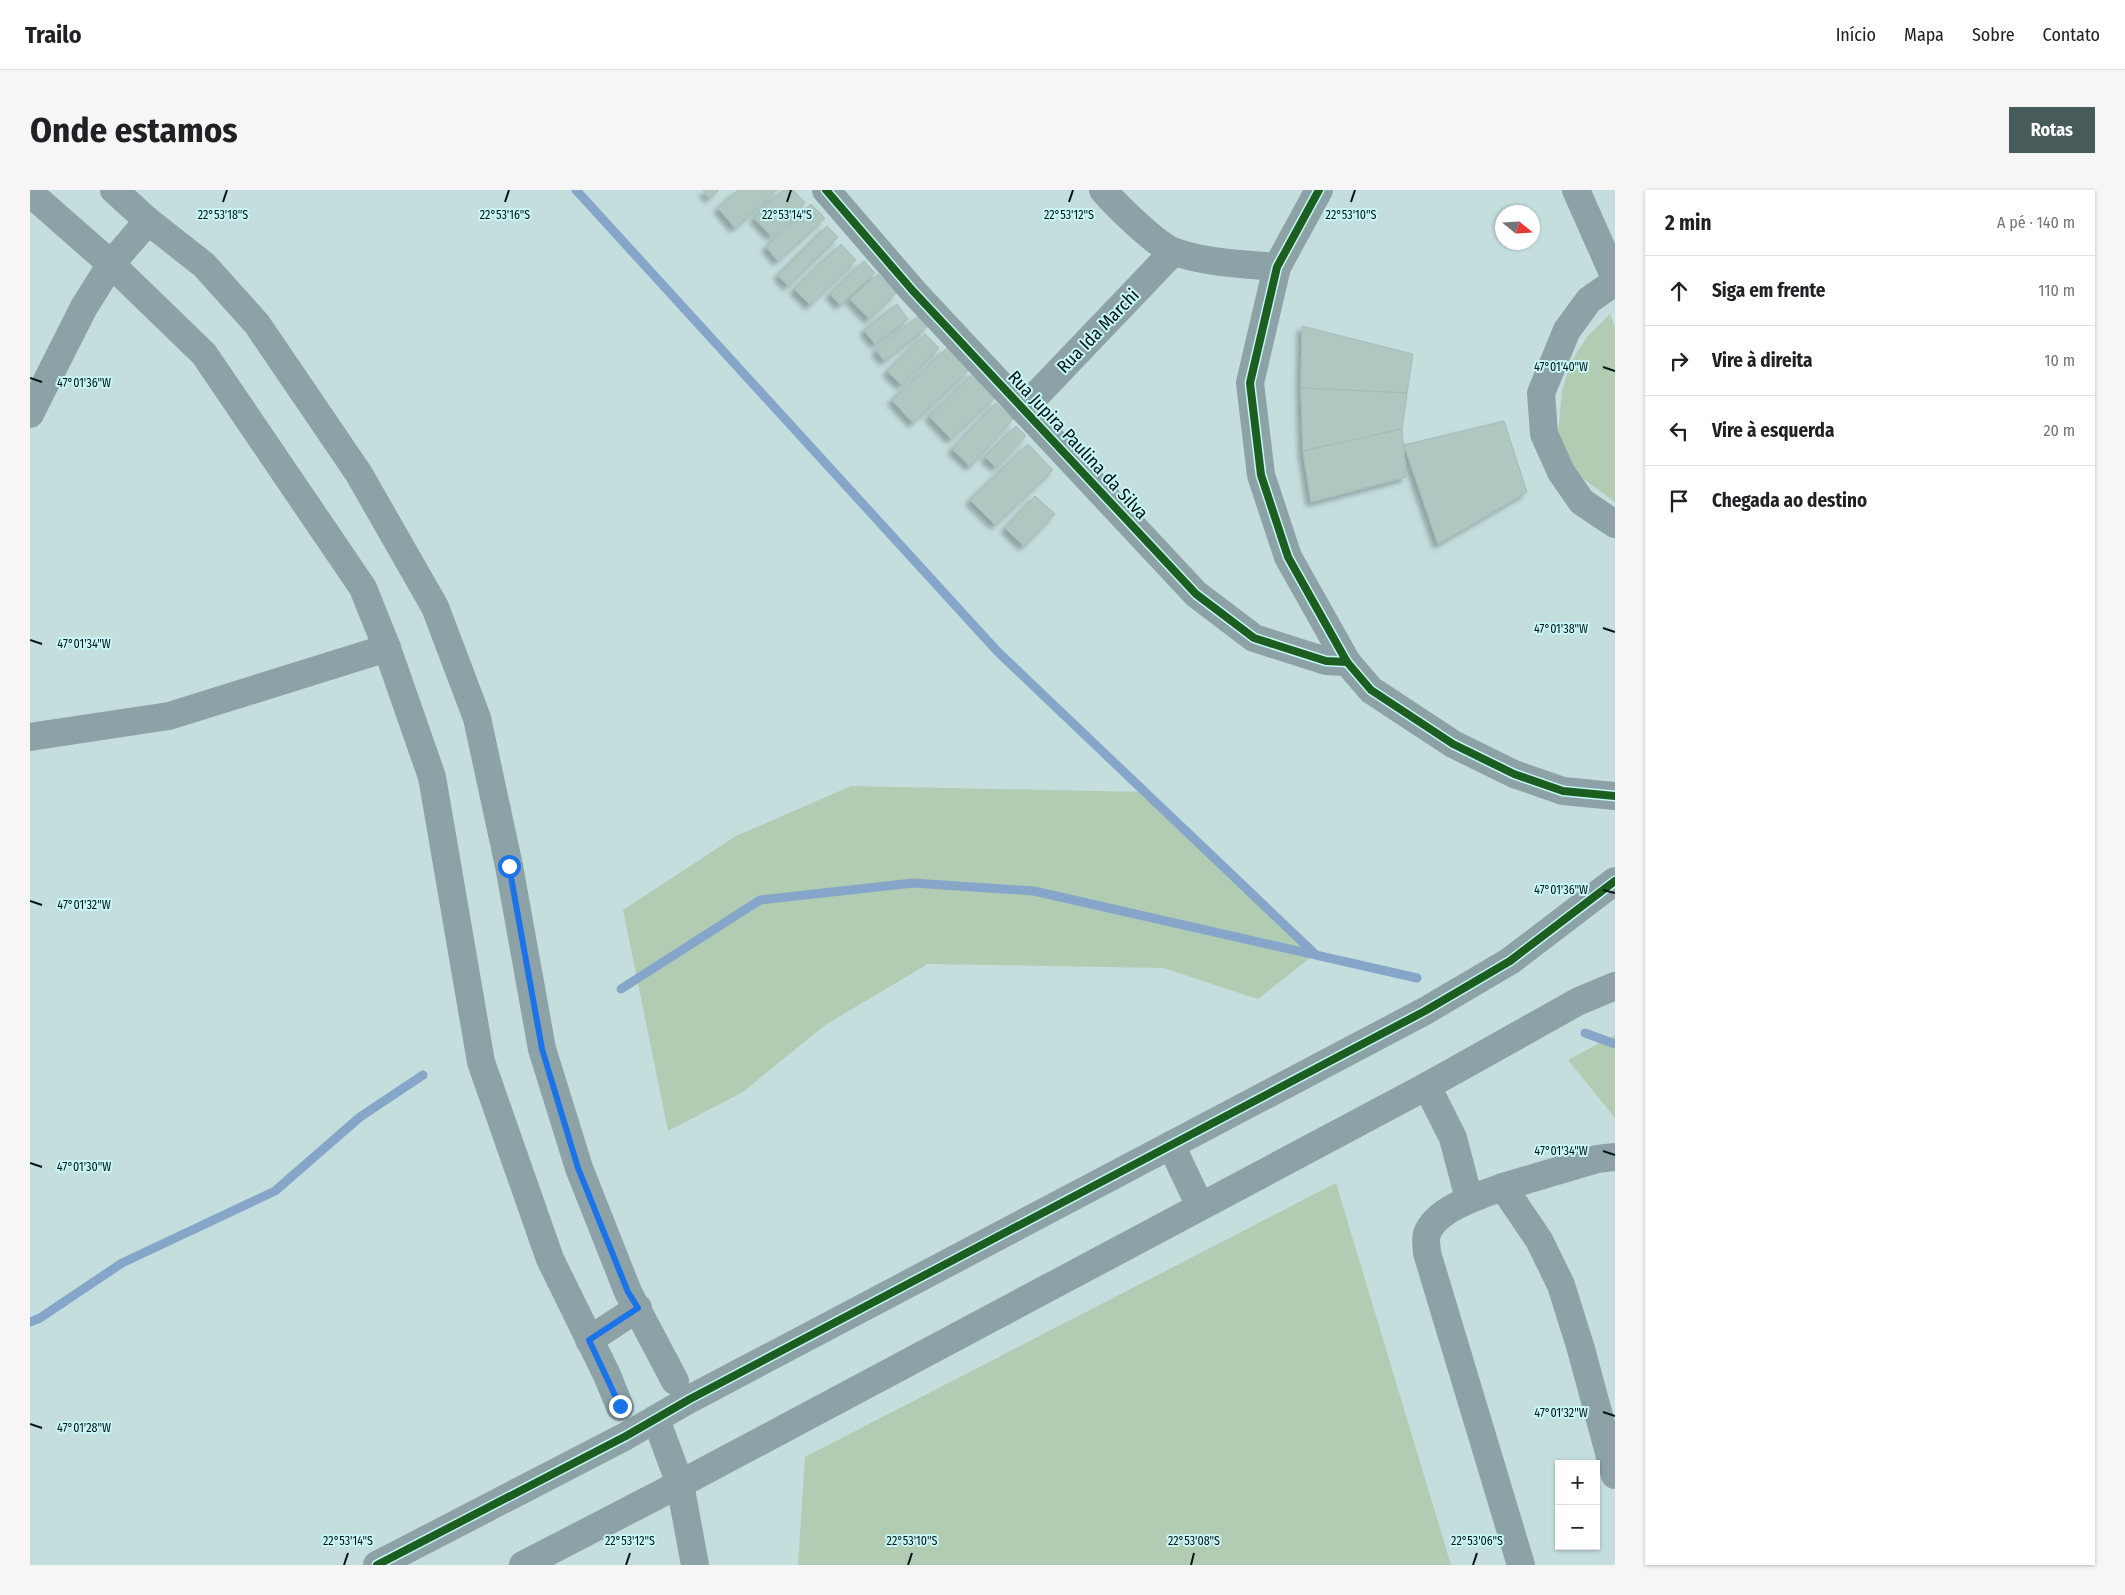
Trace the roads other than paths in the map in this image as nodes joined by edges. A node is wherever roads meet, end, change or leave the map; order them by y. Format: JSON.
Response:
{"nodes":[{"id":1,"x":114,"y":190,"type":"edge"},
{"id":2,"x":826,"y":190,"type":"edge"},
{"id":3,"x":1103,"y":190,"type":"edge"},
{"id":4,"x":1319,"y":190,"type":"edge"},
{"id":5,"x":1576,"y":190,"type":"edge"},
{"id":6,"x":30,"y":194,"type":"edge"},
{"id":7,"x":148,"y":221,"type":"junction"},
{"id":8,"x":1173,"y":252,"type":"junction"},
{"id":9,"x":111,"y":264,"type":"junction"},
{"id":10,"x":1277,"y":267,"type":"junction"},
{"id":11,"x":1615,"y":280,"type":"edge"},
{"id":12,"x":1023,"y":409,"type":"junction"},
{"id":13,"x":30,"y":414,"type":"edge"},
{"id":14,"x":1615,"y":524,"type":"edge"},
{"id":15,"x":387,"y":648,"type":"junction"},
{"id":16,"x":1347,"y":662,"type":"junction"},
{"id":17,"x":30,"y":737,"type":"edge"},
{"id":18,"x":1615,"y":796,"type":"edge"},
{"id":19,"x":1615,"y":881,"type":"edge"},
{"id":20,"x":1615,"y":986,"type":"edge"},
{"id":21,"x":1427,"y":1086,"type":"junction"},
{"id":22,"x":1171,"y":1145,"type":"junction"},
{"id":23,"x":1615,"y":1157,"type":"edge"},
{"id":24,"x":1503,"y":1187,"type":"junction"},
{"id":25,"x":1469,"y":1199,"type":"junction"},
{"id":26,"x":1200,"y":1206,"type":"junction"},
{"id":27,"x":638,"y":1308,"type":"junction"},
{"id":28,"x":589,"y":1340,"type":"junction"},
{"id":29,"x":675,"y":1381,"type":"dead end"},
{"id":30,"x":620,"y":1406,"type":"dead end"},
{"id":31,"x":656,"y":1419,"type":"junction"},
{"id":32,"x":1615,"y":1475,"type":"edge"},
{"id":33,"x":680,"y":1484,"type":"junction"},
{"id":34,"x":377,"y":1565,"type":"edge"},
{"id":35,"x":523,"y":1565,"type":"edge"},
{"id":36,"x":695,"y":1565,"type":"edge"},
{"id":37,"x":1521,"y":1565,"type":"edge"}],
"edges":[{"from":1,"to":7,"type":"street"},
{"from":2,"to":12,"type":"street","name":"Rua Jupira Paulina da Silva"},
{"from":3,"to":8,"type":"street"},
{"from":4,"to":10,"type":"street"},
{"from":5,"to":11,"type":"street"},
{"from":6,"to":9,"type":"street"},
{"from":7,"to":9,"type":"street"},
{"from":7,"to":27,"type":"street"},
{"from":8,"to":10,"type":"street"},
{"from":8,"to":12,"type":"street","name":"Rua Ida Marchi"},
{"from":9,"to":13,"type":"street"},
{"from":9,"to":15,"type":"street"},
{"from":10,"to":16,"type":"street"},
{"from":11,"to":14,"type":"street"},
{"from":12,"to":16,"type":"street","name":"Rua Jupira Paulina da Silva"},
{"from":15,"to":17,"type":"street"},
{"from":15,"to":28,"type":"street"},
{"from":16,"to":18,"type":"street"},
{"from":19,"to":22,"type":"street"},
{"from":20,"to":21,"type":"street"},
{"from":21,"to":25,"type":"street"},
{"from":21,"to":26,"type":"street"},
{"from":22,"to":26,"type":"street"},
{"from":22,"to":31,"type":"street"},
{"from":23,"to":24,"type":"street"},
{"from":24,"to":25,"type":"street"},
{"from":24,"to":32,"type":"street"},
{"from":25,"to":37,"type":"street"},
{"from":26,"to":33,"type":"street"},
{"from":27,"to":28,"type":"street"},
{"from":27,"to":29,"type":"street"},
{"from":28,"to":30,"type":"street"},
{"from":31,"to":33,"type":"street"},
{"from":31,"to":34,"type":"street"},
{"from":33,"to":35,"type":"street"},
{"from":33,"to":36,"type":"street"}]}
